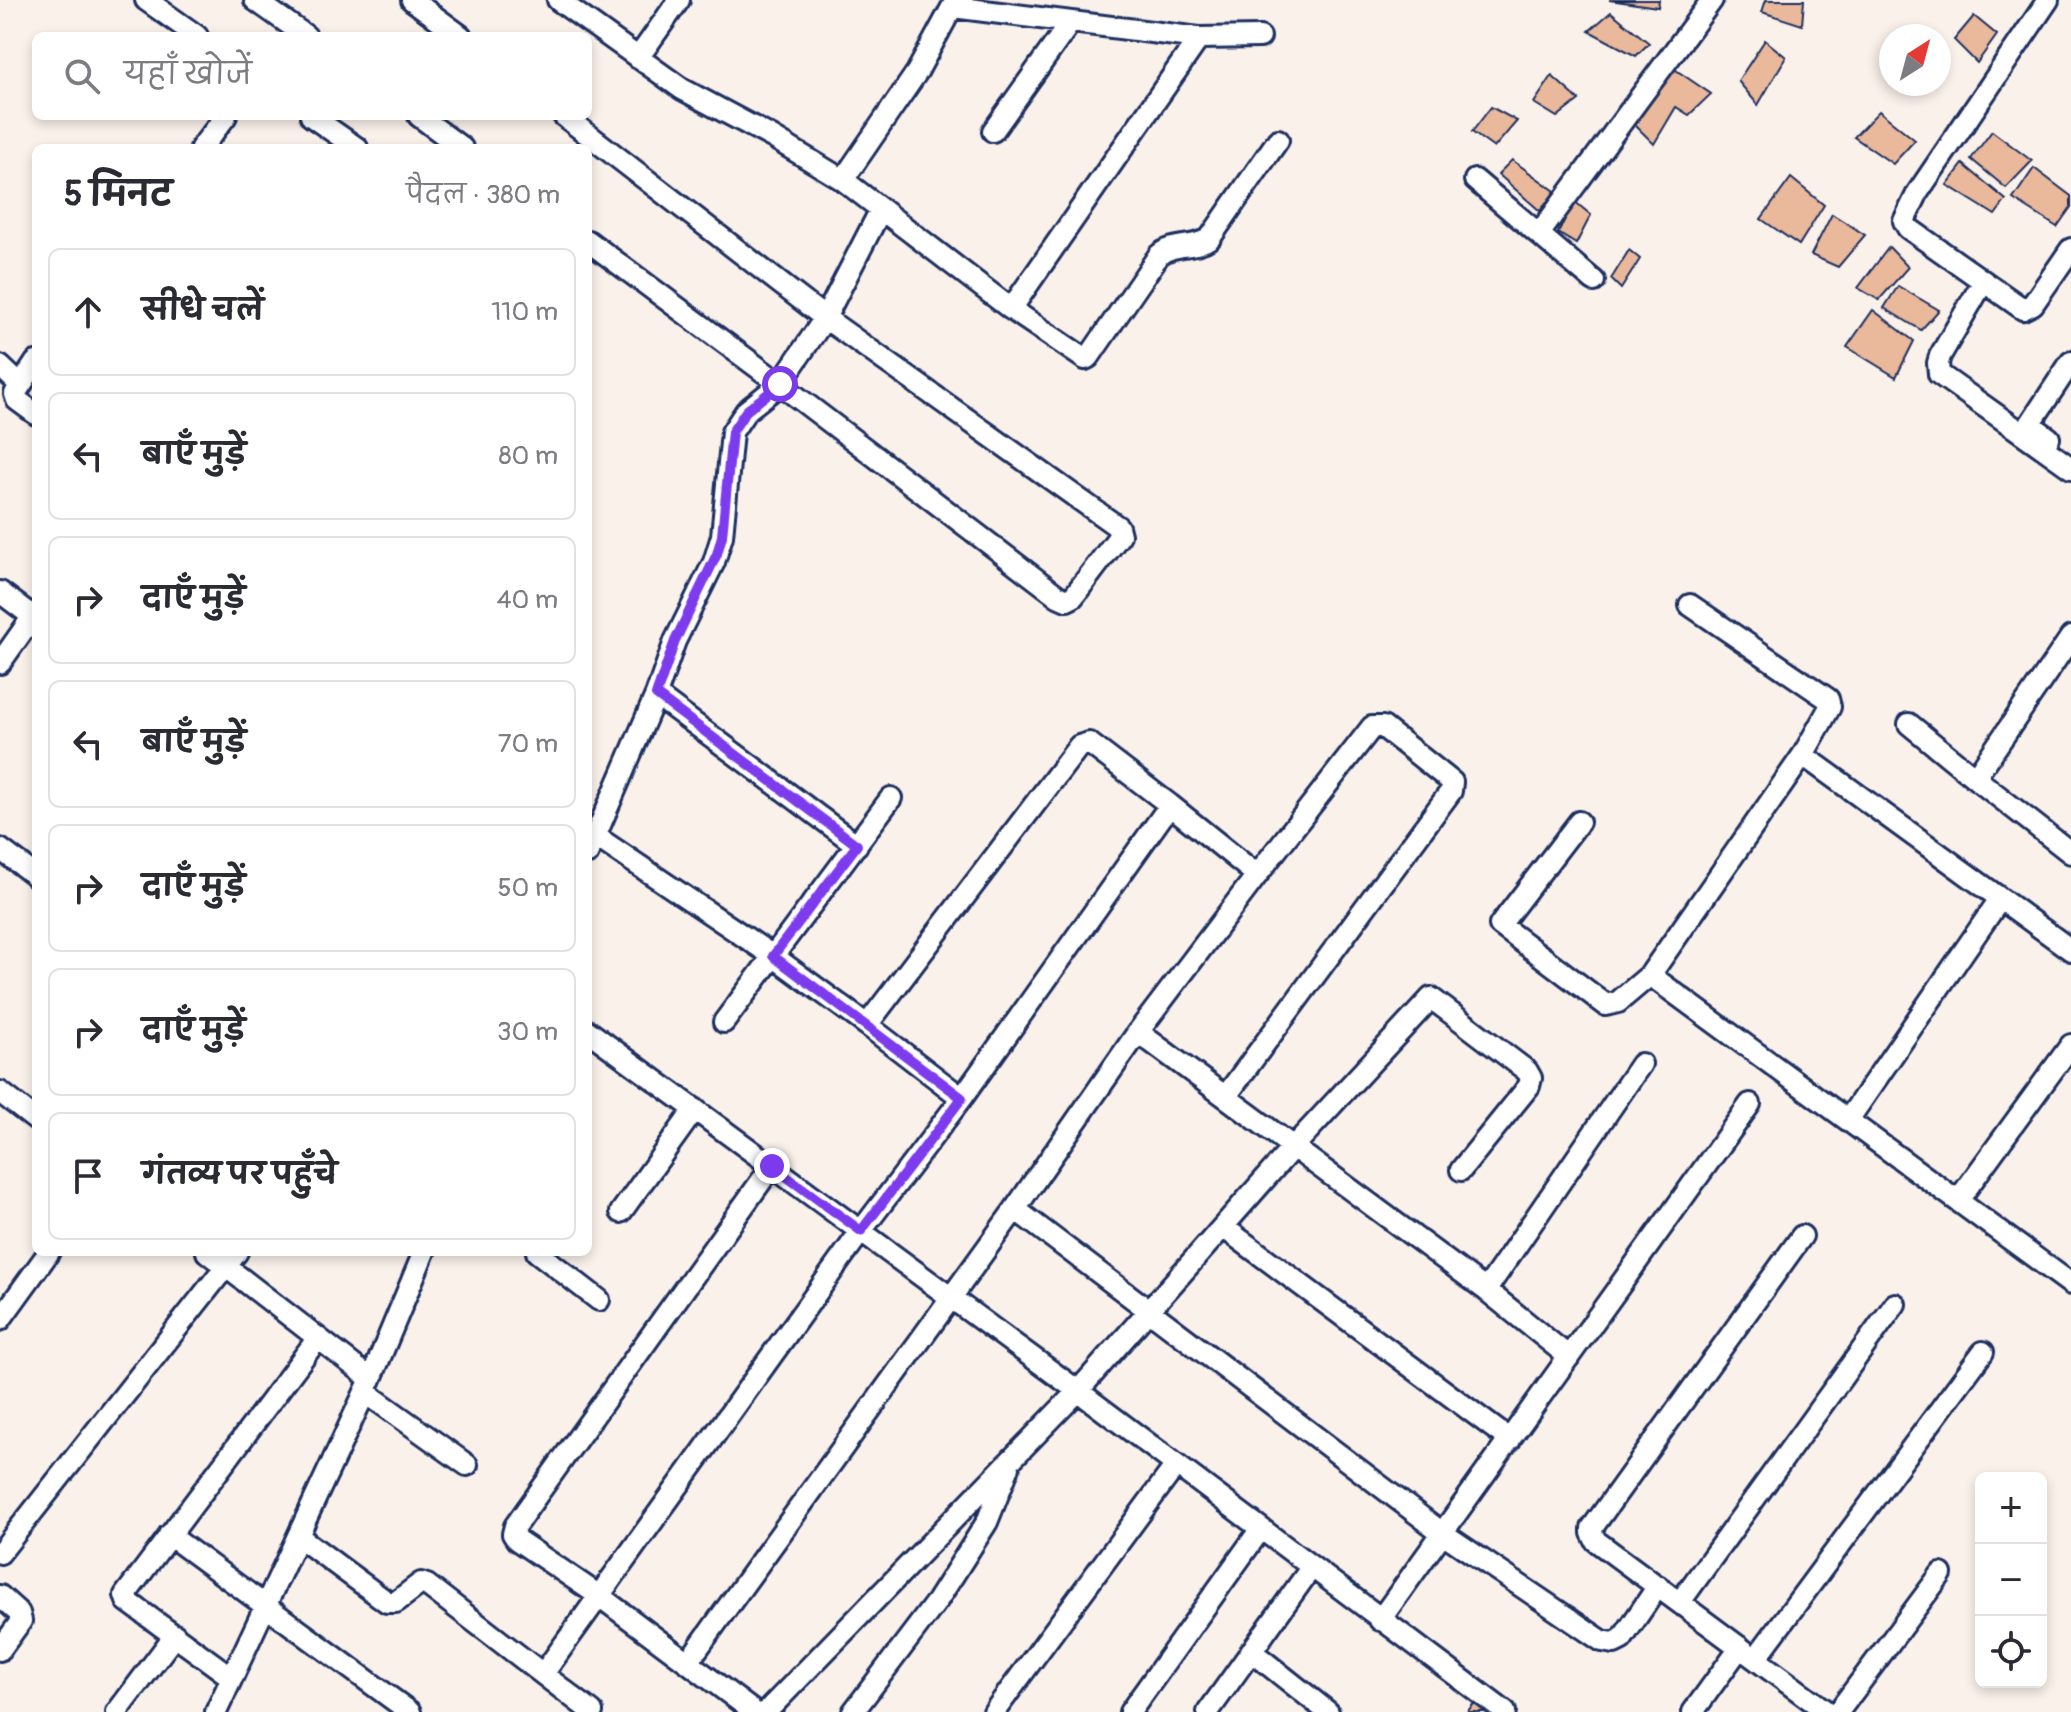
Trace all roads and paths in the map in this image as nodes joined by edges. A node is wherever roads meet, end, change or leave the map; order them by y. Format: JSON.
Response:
{"nodes":[{"id":1,"x":146,"y":0,"type":"edge"},
{"id":2,"x":255,"y":0,"type":"edge"},
{"id":3,"x":412,"y":0,"type":"edge"},
{"id":4,"x":558,"y":0,"type":"edge"},
{"id":5,"x":679,"y":0,"type":"edge"},
{"id":6,"x":1712,"y":0,"type":"edge"},
{"id":7,"x":2048,"y":0,"type":"edge"},
{"id":8,"x":955,"y":4,"type":"edge"},
{"id":9,"x":1070,"y":23,"type":"junction"},
{"id":10,"x":191,"y":32,"type":"edge"},
{"id":11,"x":300,"y":32,"type":"edge"},
{"id":12,"x":456,"y":32,"type":"edge"},
{"id":13,"x":1260,"y":37,"type":"dead end"},
{"id":14,"x":1199,"y":38,"type":"junction"},
{"id":15,"x":638,"y":58,"type":"junction"},
{"id":16,"x":223,"y":120,"type":"edge"},
{"id":17,"x":317,"y":120,"type":"edge"},
{"id":18,"x":424,"y":120,"type":"edge"},
{"id":19,"x":569,"y":120,"type":"edge"},
{"id":20,"x":993,"y":131,"type":"dead end"},
{"id":21,"x":1278,"y":140,"type":"dead end"},
{"id":22,"x":204,"y":144,"type":"edge"},
{"id":23,"x":351,"y":144,"type":"edge"},
{"id":24,"x":457,"y":144,"type":"edge"},
{"id":25,"x":843,"y":180,"type":"junction"},
{"id":26,"x":1475,"y":180,"type":"dead end"},
{"id":27,"x":880,"y":211,"type":"junction"},
{"id":28,"x":1539,"y":234,"type":"junction"},
{"id":29,"x":592,"y":244,"type":"edge"},
{"id":30,"x":2071,"y":249,"type":"edge"},
{"id":31,"x":1594,"y":281,"type":"dead end"},
{"id":32,"x":1983,"y":282,"type":"junction"},
{"id":33,"x":1011,"y":309,"type":"junction"},
{"id":34,"x":825,"y":318,"type":"junction"},
{"id":35,"x":2071,"y":362,"type":"edge"},
{"id":36,"x":0,"y":366,"type":"edge"},
{"id":37,"x":32,"y":367,"type":"edge"},
{"id":38,"x":19,"y":384,"type":"junction"},
{"id":39,"x":780,"y":384,"type":"junction"},
{"id":40,"x":32,"y":411,"type":"edge"},
{"id":41,"x":2071,"y":455,"type":"edge"},
{"id":42,"x":2071,"y":468,"type":"edge"},
{"id":43,"x":0,"y":592,"type":"edge"},
{"id":44,"x":1690,"y":605,"type":"dead end"},
{"id":45,"x":32,"y":614,"type":"edge"},
{"id":46,"x":32,"y":620,"type":"edge"},
{"id":47,"x":2071,"y":637,"type":"edge"},
{"id":48,"x":0,"y":663,"type":"edge"},
{"id":49,"x":656,"y":695,"type":"junction"},
{"id":50,"x":1909,"y":724,"type":"dead end"},
{"id":51,"x":1803,"y":755,"type":"junction"},
{"id":52,"x":1975,"y":778,"type":"junction"},
{"id":53,"x":891,"y":798,"type":"dead end"},
{"id":54,"x":1170,"y":805,"type":"junction"},
{"id":55,"x":1579,"y":822,"type":"dead end"},
{"id":56,"x":593,"y":832,"type":"edge"},
{"id":57,"x":857,"y":845,"type":"junction"},
{"id":58,"x":0,"y":849,"type":"edge"},
{"id":59,"x":2071,"y":853,"type":"edge"},
{"id":60,"x":32,"y":873,"type":"edge"},
{"id":61,"x":1257,"y":875,"type":"junction"},
{"id":62,"x":2000,"y":899,"type":"junction"},
{"id":63,"x":2071,"y":950,"type":"edge"},
{"id":64,"x":773,"y":956,"type":"junction"},
{"id":65,"x":1650,"y":975,"type":"junction"},
{"id":66,"x":724,"y":1022,"type":"dead end"},
{"id":67,"x":867,"y":1025,"type":"junction"},
{"id":68,"x":1138,"y":1032,"type":"junction"},
{"id":69,"x":592,"y":1034,"type":"edge"},
{"id":70,"x":2071,"y":1045,"type":"edge"},
{"id":71,"x":1641,"y":1064,"type":"dead end"},
{"id":72,"x":0,"y":1092,"type":"edge"},
{"id":73,"x":1226,"y":1096,"type":"junction"},
{"id":74,"x":962,"y":1098,"type":"junction"},
{"id":75,"x":1750,"y":1104,"type":"dead end"},
{"id":76,"x":695,"y":1109,"type":"junction"},
{"id":77,"x":32,"y":1117,"type":"edge"},
{"id":78,"x":1848,"y":1120,"type":"junction"},
{"id":79,"x":1294,"y":1146,"type":"junction"},
{"id":80,"x":772,"y":1166,"type":"junction"},
{"id":81,"x":1461,"y":1170,"type":"dead end"},
{"id":82,"x":1959,"y":1199,"type":"junction"},
{"id":83,"x":1015,"y":1209,"type":"junction"},
{"id":84,"x":621,"y":1212,"type":"dead end"},
{"id":85,"x":1223,"y":1227,"type":"junction"},
{"id":86,"x":861,"y":1231,"type":"junction"},
{"id":87,"x":1802,"y":1236,"type":"dead end"},
{"id":88,"x":46,"y":1256,"type":"edge"},
{"id":89,"x":422,"y":1256,"type":"edge"},
{"id":90,"x":542,"y":1256,"type":"edge"},
{"id":91,"x":231,"y":1260,"type":"edge"},
{"id":92,"x":2071,"y":1284,"type":"edge"},
{"id":93,"x":1486,"y":1290,"type":"junction"},
{"id":94,"x":949,"y":1297,"type":"junction"},
{"id":95,"x":599,"y":1300,"type":"dead end"},
{"id":96,"x":1895,"y":1304,"type":"dead end"},
{"id":97,"x":1149,"y":1311,"type":"junction"},
{"id":98,"x":0,"y":1320,"type":"edge"},
{"id":99,"x":318,"y":1338,"type":"junction"},
{"id":100,"x":1983,"y":1352,"type":"dead end"},
{"id":101,"x":1569,"y":1357,"type":"junction"},
{"id":102,"x":368,"y":1386,"type":"junction"},
{"id":103,"x":1078,"y":1391,"type":"junction"},
{"id":104,"x":1510,"y":1440,"type":"junction"},
{"id":105,"x":1013,"y":1458,"type":"junction"},
{"id":106,"x":467,"y":1465,"type":"dead end"},
{"id":107,"x":1176,"y":1465,"type":"junction"},
{"id":108,"x":1260,"y":1530,"type":"junction"},
{"id":109,"x":1441,"y":1532,"type":"junction"},
{"id":110,"x":169,"y":1535,"type":"junction"},
{"id":111,"x":298,"y":1536,"type":"junction"},
{"id":112,"x":0,"y":1553,"type":"edge"},
{"id":113,"x":1311,"y":1568,"type":"junction"},
{"id":114,"x":1941,"y":1574,"type":"dead end"},
{"id":115,"x":1658,"y":1586,"type":"junction"},
{"id":116,"x":598,"y":1595,"type":"junction"},
{"id":117,"x":0,"y":1596,"type":"edge"},
{"id":118,"x":1680,"y":1602,"type":"junction"},
{"id":119,"x":265,"y":1606,"type":"junction"},
{"id":120,"x":1380,"y":1620,"type":"junction"},
{"id":121,"x":175,"y":1635,"type":"junction"},
{"id":122,"x":0,"y":1650,"type":"edge"},
{"id":123,"x":1251,"y":1651,"type":"junction"},
{"id":124,"x":1748,"y":1652,"type":"junction"},
{"id":125,"x":688,"y":1662,"type":"junction"},
{"id":126,"x":543,"y":1674,"type":"junction"},
{"id":127,"x":231,"y":1677,"type":"junction"},
{"id":128,"x":225,"y":1708,"type":"edge"},
{"id":129,"x":117,"y":1712,"type":"edge"},
{"id":130,"x":410,"y":1712,"type":"edge"},
{"id":131,"x":592,"y":1712,"type":"edge"},
{"id":132,"x":754,"y":1712,"type":"edge"},
{"id":133,"x":766,"y":1712,"type":"edge"},
{"id":134,"x":853,"y":1712,"type":"edge"},
{"id":135,"x":994,"y":1712,"type":"edge"},
{"id":136,"x":1130,"y":1712,"type":"edge"},
{"id":137,"x":1208,"y":1712,"type":"edge"},
{"id":138,"x":1328,"y":1712,"type":"edge"},
{"id":139,"x":1505,"y":1712,"type":"edge"},
{"id":140,"x":1693,"y":1712,"type":"edge"},
{"id":141,"x":1827,"y":1712,"type":"edge"},
{"id":142,"x":1838,"y":1712,"type":"edge"}],
"edges":[{"from":1,"to":10,"type":"street"},
{"from":2,"to":11,"type":"street"},
{"from":3,"to":12,"type":"street"},
{"from":4,"to":15,"type":"street"},
{"from":5,"to":15,"type":"street"},
{"from":6,"to":28,"type":"street"},
{"from":7,"to":32,"type":"street"},
{"from":8,"to":9,"type":"street"},
{"from":8,"to":25,"type":"street"},
{"from":9,"to":14,"type":"street"},
{"from":9,"to":20,"type":"street"},
{"from":13,"to":14,"type":"street"},
{"from":14,"to":33,"type":"street"},
{"from":15,"to":25,"type":"street"},
{"from":16,"to":22,"type":"street"},
{"from":17,"to":23,"type":"street"},
{"from":18,"to":24,"type":"street"},
{"from":19,"to":34,"type":"street"},
{"from":21,"to":33,"type":"street"},
{"from":25,"to":27,"type":"street"},
{"from":26,"to":28,"type":"street"},
{"from":27,"to":33,"type":"street"},
{"from":27,"to":34,"type":"street"},
{"from":28,"to":31,"type":"street"},
{"from":29,"to":39,"type":"street"},
{"from":30,"to":32,"type":"street"},
{"from":32,"to":42,"type":"street"},
{"from":34,"to":39,"type":"street"},
{"from":34,"to":39,"type":"street"},
{"from":35,"to":41,"type":"street"},
{"from":36,"to":38,"type":"street"},
{"from":37,"to":38,"type":"street"},
{"from":38,"to":40,"type":"street"},
{"from":39,"to":49,"type":"street"},
{"from":43,"to":45,"type":"street"},
{"from":44,"to":51,"type":"street"},
{"from":46,"to":48,"type":"street"},
{"from":47,"to":52,"type":"street"},
{"from":49,"to":56,"type":"street"},
{"from":49,"to":57,"type":"street"},
{"from":50,"to":52,"type":"street"},
{"from":51,"to":62,"type":"street"},
{"from":51,"to":65,"type":"street"},
{"from":52,"to":59,"type":"street"},
{"from":53,"to":57,"type":"street"},
{"from":54,"to":61,"type":"street"},
{"from":54,"to":67,"type":"street"},
{"from":54,"to":74,"type":"street"},
{"from":55,"to":65,"type":"street"},
{"from":56,"to":64,"type":"street"},
{"from":57,"to":64,"type":"street"},
{"from":58,"to":60,"type":"street"},
{"from":61,"to":68,"type":"street"},
{"from":61,"to":73,"type":"street"},
{"from":62,"to":63,"type":"street"},
{"from":62,"to":78,"type":"street"},
{"from":64,"to":66,"type":"street"},
{"from":64,"to":67,"type":"street"},
{"from":65,"to":78,"type":"street"},
{"from":67,"to":74,"type":"street"},
{"from":68,"to":73,"type":"street"},
{"from":68,"to":83,"type":"street"},
{"from":69,"to":76,"type":"street"},
{"from":70,"to":82,"type":"street"},
{"from":71,"to":93,"type":"street"},
{"from":72,"to":77,"type":"street"},
{"from":73,"to":79,"type":"street"},
{"from":74,"to":86,"type":"street"},
{"from":75,"to":101,"type":"street"},
{"from":76,"to":80,"type":"street"},
{"from":76,"to":84,"type":"street"},
{"from":78,"to":82,"type":"street"},
{"from":79,"to":81,"type":"street"},
{"from":79,"to":85,"type":"street"},
{"from":79,"to":93,"type":"street"},
{"from":80,"to":86,"type":"street"},
{"from":80,"to":116,"type":"street"},
{"from":82,"to":92,"type":"street"},
{"from":83,"to":94,"type":"street"},
{"from":83,"to":97,"type":"street"},
{"from":85,"to":97,"type":"street"},
{"from":85,"to":104,"type":"street"},
{"from":86,"to":94,"type":"street"},
{"from":86,"to":116,"type":"street"},
{"from":87,"to":115,"type":"street"},
{"from":88,"to":98,"type":"street"},
{"from":89,"to":102,"type":"street"},
{"from":90,"to":95,"type":"street"},
{"from":91,"to":99,"type":"street"},
{"from":91,"to":112,"type":"street"},
{"from":93,"to":101,"type":"street"},
{"from":94,"to":103,"type":"street"},
{"from":94,"to":125,"type":"street"},
{"from":96,"to":118,"type":"street"},
{"from":97,"to":103,"type":"street"},
{"from":97,"to":109,"type":"street"},
{"from":99,"to":102,"type":"street"},
{"from":99,"to":110,"type":"street"},
{"from":100,"to":124,"type":"street"},
{"from":101,"to":104,"type":"street"},
{"from":102,"to":106,"type":"street"},
{"from":102,"to":111,"type":"street"},
{"from":103,"to":105,"type":"street"},
{"from":103,"to":107,"type":"street"},
{"from":104,"to":109,"type":"street"},
{"from":105,"to":133,"type":"street"},
{"from":105,"to":134,"type":"street"},
{"from":107,"to":108,"type":"street"},
{"from":107,"to":135,"type":"street"},
{"from":108,"to":113,"type":"street"},
{"from":108,"to":136,"type":"street"},
{"from":109,"to":115,"type":"street"},
{"from":109,"to":120,"type":"street"},
{"from":110,"to":119,"type":"street"},
{"from":110,"to":121,"type":"street"},
{"from":111,"to":119,"type":"street"},
{"from":111,"to":126,"type":"street"},
{"from":113,"to":120,"type":"street"},
{"from":113,"to":123,"type":"street"},
{"from":114,"to":142,"type":"street"},
{"from":115,"to":118,"type":"street"},
{"from":116,"to":125,"type":"street"},
{"from":116,"to":126,"type":"street"},
{"from":117,"to":122,"type":"street"},
{"from":118,"to":124,"type":"street"},
{"from":119,"to":127,"type":"street"},
{"from":119,"to":130,"type":"street"},
{"from":120,"to":139,"type":"street"},
{"from":121,"to":127,"type":"street"},
{"from":121,"to":129,"type":"street"},
{"from":123,"to":137,"type":"street"},
{"from":123,"to":138,"type":"street"},
{"from":124,"to":140,"type":"street"},
{"from":124,"to":141,"type":"street"},
{"from":125,"to":132,"type":"street"},
{"from":126,"to":131,"type":"street"},
{"from":127,"to":128,"type":"street"}]}
